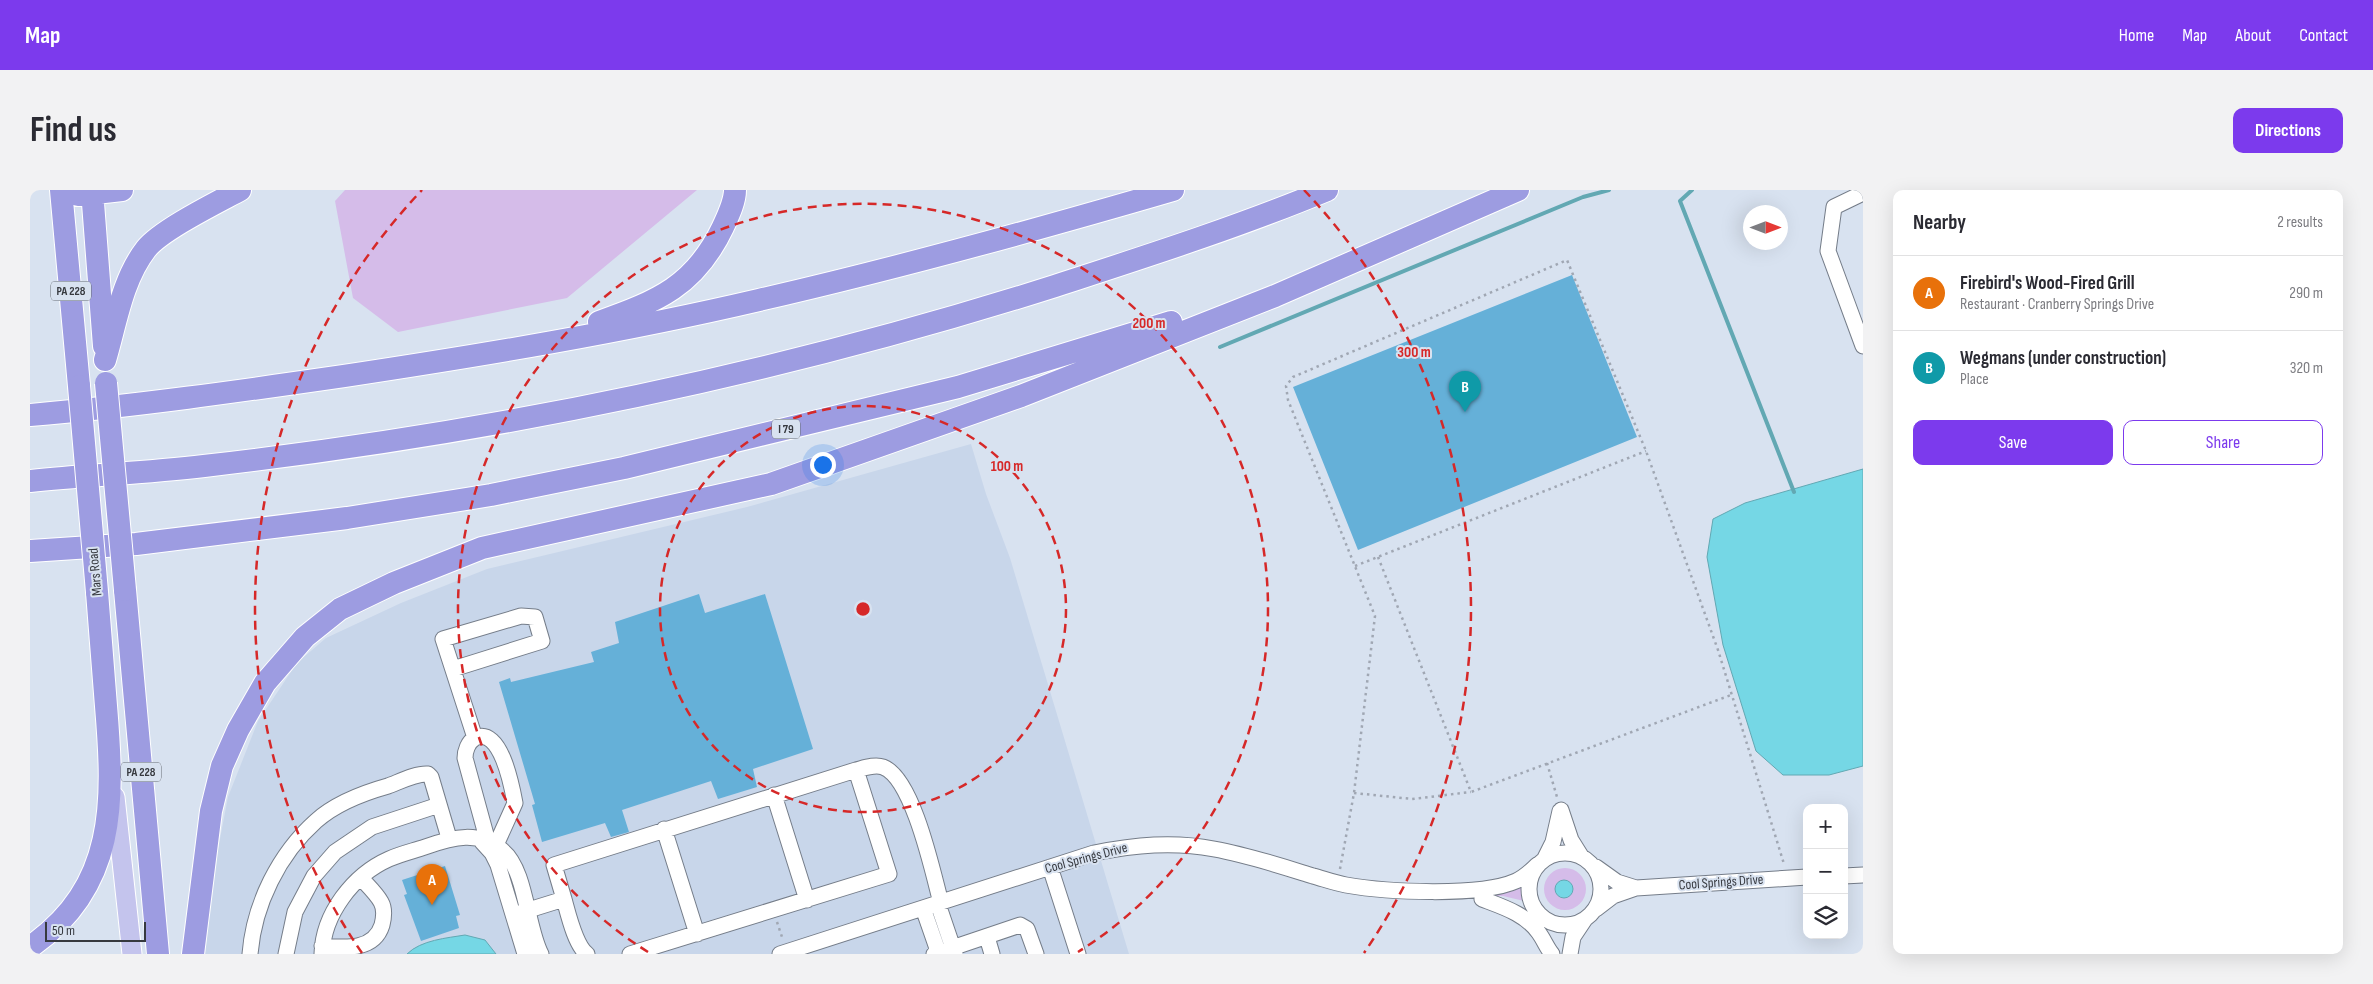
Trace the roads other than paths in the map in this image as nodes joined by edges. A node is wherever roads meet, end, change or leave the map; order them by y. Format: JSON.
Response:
{"nodes":[{"id":1,"x":122,"y":190,"type":"edge"},
{"id":2,"x":240,"y":190,"type":"edge"},
{"id":3,"x":735,"y":190,"type":"edge"},
{"id":4,"x":1173,"y":190,"type":"edge"},
{"id":5,"x":1327,"y":190,"type":"edge"},
{"id":6,"x":1516,"y":190,"type":"edge"},
{"id":7,"x":92,"y":192,"type":"edge"},
{"id":8,"x":62,"y":193,"type":"edge"},
{"id":9,"x":1863,"y":193,"type":"edge"},
{"id":10,"x":1863,"y":346,"type":"edge"},
{"id":11,"x":105,"y":360,"type":"junction"},
{"id":12,"x":443,"y":361,"type":"junction"},
{"id":13,"x":30,"y":414,"type":"edge"},
{"id":14,"x":30,"y":481,"type":"edge"},
{"id":15,"x":211,"y":536,"type":"junction"},
{"id":16,"x":30,"y":551,"type":"edge"},
{"id":17,"x":30,"y":565,"type":"edge"},
{"id":18,"x":453,"y":669,"type":"junction"},
{"id":19,"x":475,"y":738,"type":"junction"},
{"id":20,"x":112,"y":766,"type":"junction"},
{"id":21,"x":856,"y":770,"type":"junction"},
{"id":22,"x":774,"y":795,"type":"junction"},
{"id":23,"x":439,"y":804,"type":"junction"},
{"id":24,"x":664,"y":829,"type":"junction"},
{"id":25,"x":450,"y":838,"type":"junction"},
{"id":26,"x":487,"y":842,"type":"junction"},
{"id":27,"x":1586,"y":860,"type":"junction"},
{"id":28,"x":1541,"y":861,"type":"junction"},
{"id":29,"x":1050,"y":867,"type":"junction"},
{"id":30,"x":1863,"y":875,"type":"edge"},
{"id":31,"x":1848,"y":876,"type":"edge"},
{"id":32,"x":1803,"y":877,"type":"edge"},
{"id":33,"x":361,"y":878,"type":"junction"},
{"id":34,"x":1636,"y":888,"type":"junction"},
{"id":35,"x":1460,"y":891,"type":"junction"},
{"id":36,"x":564,"y":899,"type":"junction"},
{"id":37,"x":1482,"y":899,"type":"junction"},
{"id":38,"x":807,"y":900,"type":"junction"},
{"id":39,"x":940,"y":903,"type":"junction"},
{"id":40,"x":923,"y":908,"type":"junction"},
{"id":41,"x":1535,"y":911,"type":"junction"},
{"id":42,"x":520,"y":913,"type":"junction"},
{"id":43,"x":1590,"y":915,"type":"junction"},
{"id":44,"x":698,"y":934,"type":"junction"},
{"id":45,"x":987,"y":937,"type":"junction"},
{"id":46,"x":30,"y":947,"type":"edge"},
{"id":47,"x":322,"y":950,"type":"edge"},
{"id":48,"x":944,"y":952,"type":"edge"},
{"id":49,"x":132,"y":954,"type":"edge"},
{"id":50,"x":158,"y":954,"type":"edge"},
{"id":51,"x":193,"y":954,"type":"edge"},
{"id":52,"x":250,"y":954,"type":"edge"},
{"id":53,"x":286,"y":954,"type":"edge"},
{"id":54,"x":525,"y":954,"type":"edge"},
{"id":55,"x":541,"y":954,"type":"edge"},
{"id":56,"x":587,"y":954,"type":"edge"},
{"id":57,"x":630,"y":954,"type":"edge"},
{"id":58,"x":780,"y":954,"type":"edge"},
{"id":59,"x":992,"y":954,"type":"edge"},
{"id":60,"x":1036,"y":954,"type":"edge"},
{"id":61,"x":1078,"y":954,"type":"edge"},
{"id":62,"x":1552,"y":954,"type":"edge"},
{"id":63,"x":1570,"y":954,"type":"edge"}],
"edges":[{"from":1,"to":7,"type":"highway"},
{"from":2,"to":11,"type":"highway"},
{"from":3,"to":12,"type":"highway"},
{"from":4,"to":12,"type":"highway"},
{"from":5,"to":14,"type":"highway"},
{"from":6,"to":15,"type":"highway","number":"I 79"},
{"from":6,"to":51,"type":"highway"},
{"from":7,"to":8,"type":"highway"},
{"from":7,"to":11,"type":"highway","name":"Mars Road","number":"PA 228"},
{"from":8,"to":20,"type":"highway","name":"Mars Road","number":"PA 228","bridge":true},
{"from":9,"to":10,"type":"street"},
{"from":11,"to":50,"type":"highway","name":"Mars Road","number":"PA 228","bridge":true},
{"from":12,"to":13,"type":"highway"},
{"from":15,"to":16,"type":"highway","number":"I 79"},
{"from":15,"to":17,"type":"highway"},
{"from":18,"to":18,"type":"street"},
{"from":18,"to":19,"type":"street"},
{"from":19,"to":26,"type":"street"},
{"from":19,"to":26,"type":"street"},
{"from":20,"to":46,"type":"highway"},
{"from":20,"to":49,"type":"main road","name":"Mars Road","number":"PA 228"},
{"from":21,"to":22,"type":"street"},
{"from":21,"to":38,"type":"street"},
{"from":21,"to":39,"type":"street"},
{"from":22,"to":24,"type":"street"},
{"from":22,"to":38,"type":"street"},
{"from":23,"to":25,"type":"street"},
{"from":23,"to":52,"type":"street"},
{"from":23,"to":53,"type":"street"},
{"from":24,"to":36,"type":"street"},
{"from":24,"to":44,"type":"street"},
{"from":25,"to":26,"type":"street"},
{"from":25,"to":33,"type":"street"},
{"from":26,"to":42,"type":"street"},
{"from":27,"to":28,"type":"street"},
{"from":27,"to":28,"type":"street"},
{"from":27,"to":34,"type":"street","name":"Cool Springs Drive"},
{"from":27,"to":43,"type":"street"},
{"from":28,"to":35,"type":"street","name":"Cool Springs Drive"},
{"from":28,"to":41,"type":"street"},
{"from":29,"to":35,"type":"street","name":"Cool Springs Drive"},
{"from":29,"to":39,"type":"street","name":"Cool Springs Drive"},
{"from":29,"to":61,"type":"street"},
{"from":30,"to":31,"type":"street"},
{"from":32,"to":34,"type":"street","name":"Cool Springs Drive"},
{"from":33,"to":47,"type":"street"},
{"from":33,"to":47,"type":"street"},
{"from":34,"to":43,"type":"street","name":"Cool Springs Drive"},
{"from":35,"to":37,"type":"street","name":"Cool Springs Drive"},
{"from":36,"to":42,"type":"street"},
{"from":36,"to":56,"type":"street"},
{"from":37,"to":41,"type":"street","name":"Cool Springs Drive"},
{"from":37,"to":62,"type":"street"},
{"from":38,"to":44,"type":"street"},
{"from":39,"to":40,"type":"street","name":"Cool Springs Drive"},
{"from":39,"to":48,"type":"street"},
{"from":40,"to":48,"type":"street"},
{"from":40,"to":58,"type":"street","name":"Cool Springs Drive"},
{"from":41,"to":43,"type":"street"},
{"from":42,"to":54,"type":"street"},
{"from":42,"to":55,"type":"street"},
{"from":43,"to":63,"type":"street"},
{"from":44,"to":57,"type":"street"},
{"from":45,"to":48,"type":"street"},
{"from":45,"to":59,"type":"street"},
{"from":45,"to":60,"type":"street"}]}
